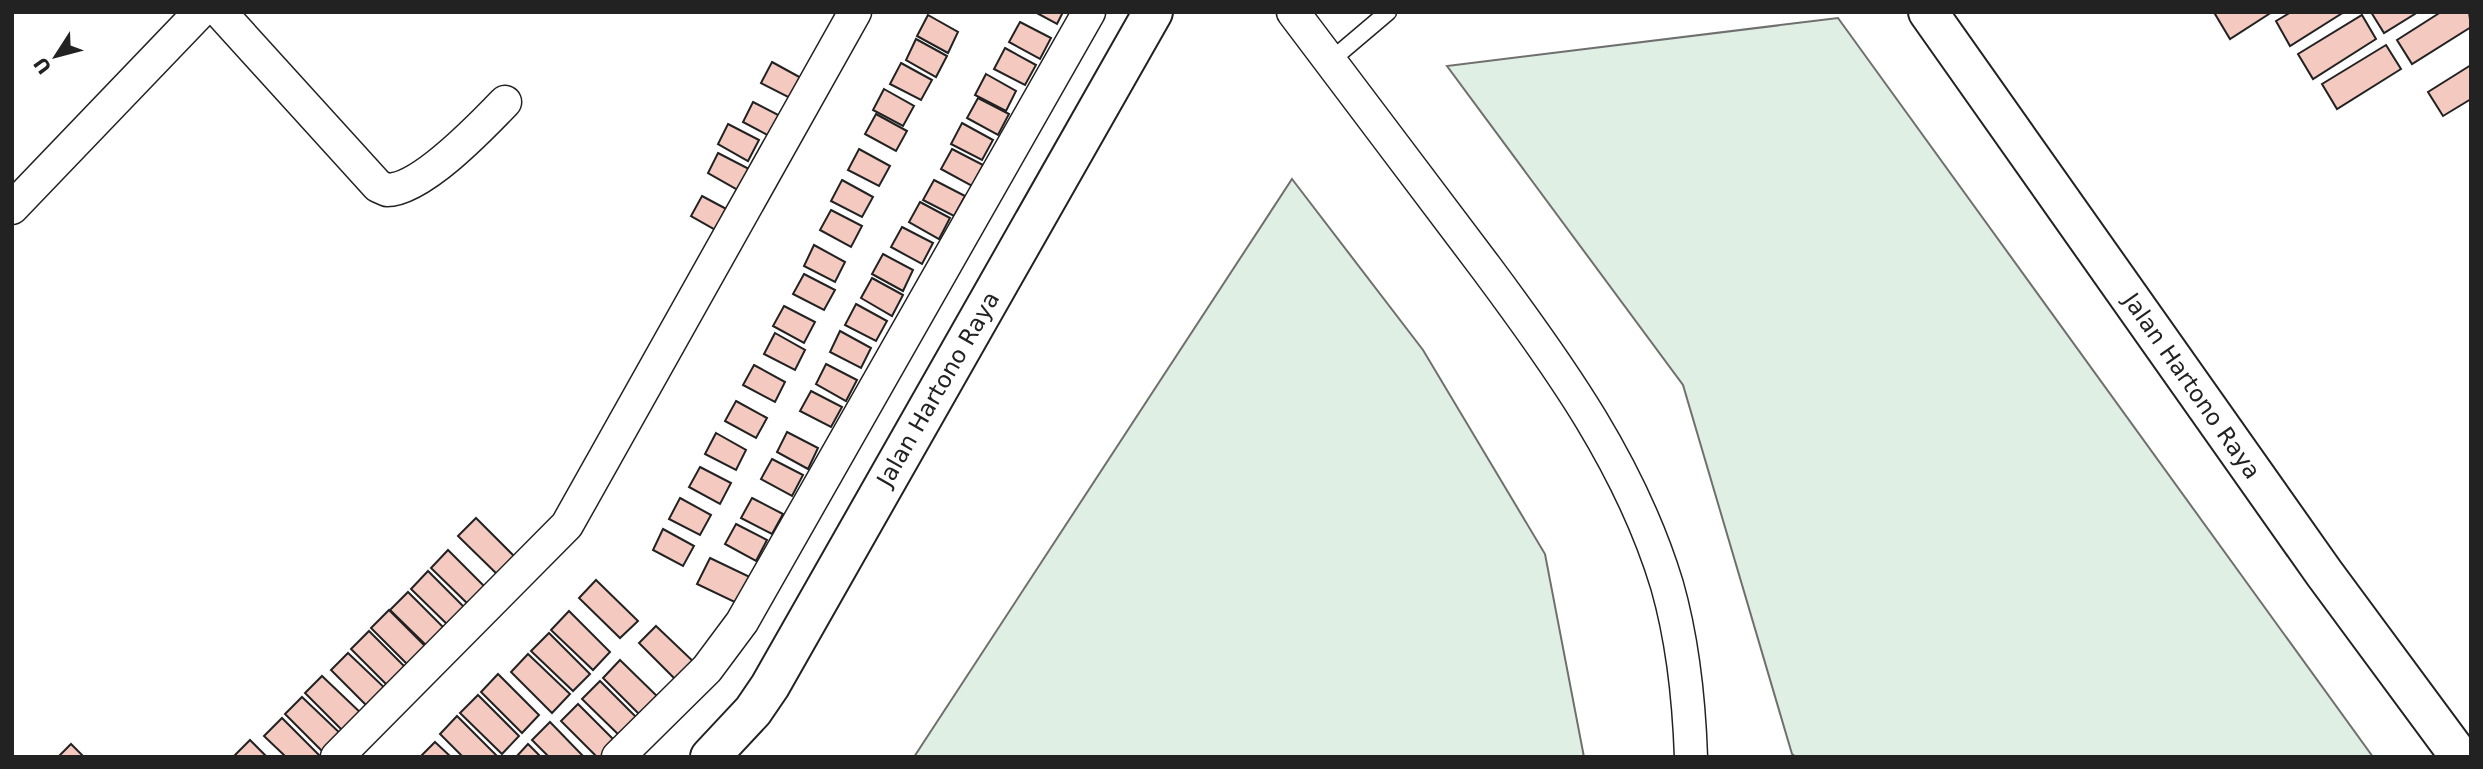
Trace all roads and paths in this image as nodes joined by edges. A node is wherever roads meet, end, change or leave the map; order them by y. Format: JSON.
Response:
{"nodes":[{"id":1,"x":200,"y":12,"type":"edge"},
{"id":2,"x":220,"y":12,"type":"edge"},
{"id":3,"x":855,"y":12,"type":"edge"},
{"id":4,"x":1089,"y":12,"type":"edge"},
{"id":5,"x":1153,"y":12,"type":"edge"},
{"id":6,"x":1293,"y":12,"type":"edge"},
{"id":7,"x":1388,"y":12,"type":"edge"},
{"id":8,"x":1928,"y":12,"type":"edge"},
{"id":9,"x":1329,"y":62,"type":"junction"},
{"id":10,"x":505,"y":102,"type":"dead end"},
{"id":11,"x":12,"y":208,"type":"edge"},
{"id":12,"x":337,"y":757,"type":"edge"},
{"id":13,"x":618,"y":757,"type":"edge"},
{"id":14,"x":710,"y":757,"type":"edge"},
{"id":15,"x":1690,"y":757,"type":"edge"},
{"id":16,"x":2459,"y":757,"type":"edge"}],
"edges":[{"from":1,"to":11,"type":"street"},
{"from":2,"to":10,"type":"street"},
{"from":3,"to":12,"type":"street"},
{"from":4,"to":13,"type":"street"},
{"from":5,"to":14,"type":"street","name":"Jalan Hartono Raya"},
{"from":6,"to":9,"type":"street"},
{"from":7,"to":9,"type":"lane"},
{"from":8,"to":16,"type":"street","name":"Jalan Hartono Raya"},
{"from":9,"to":15,"type":"street"}]}
